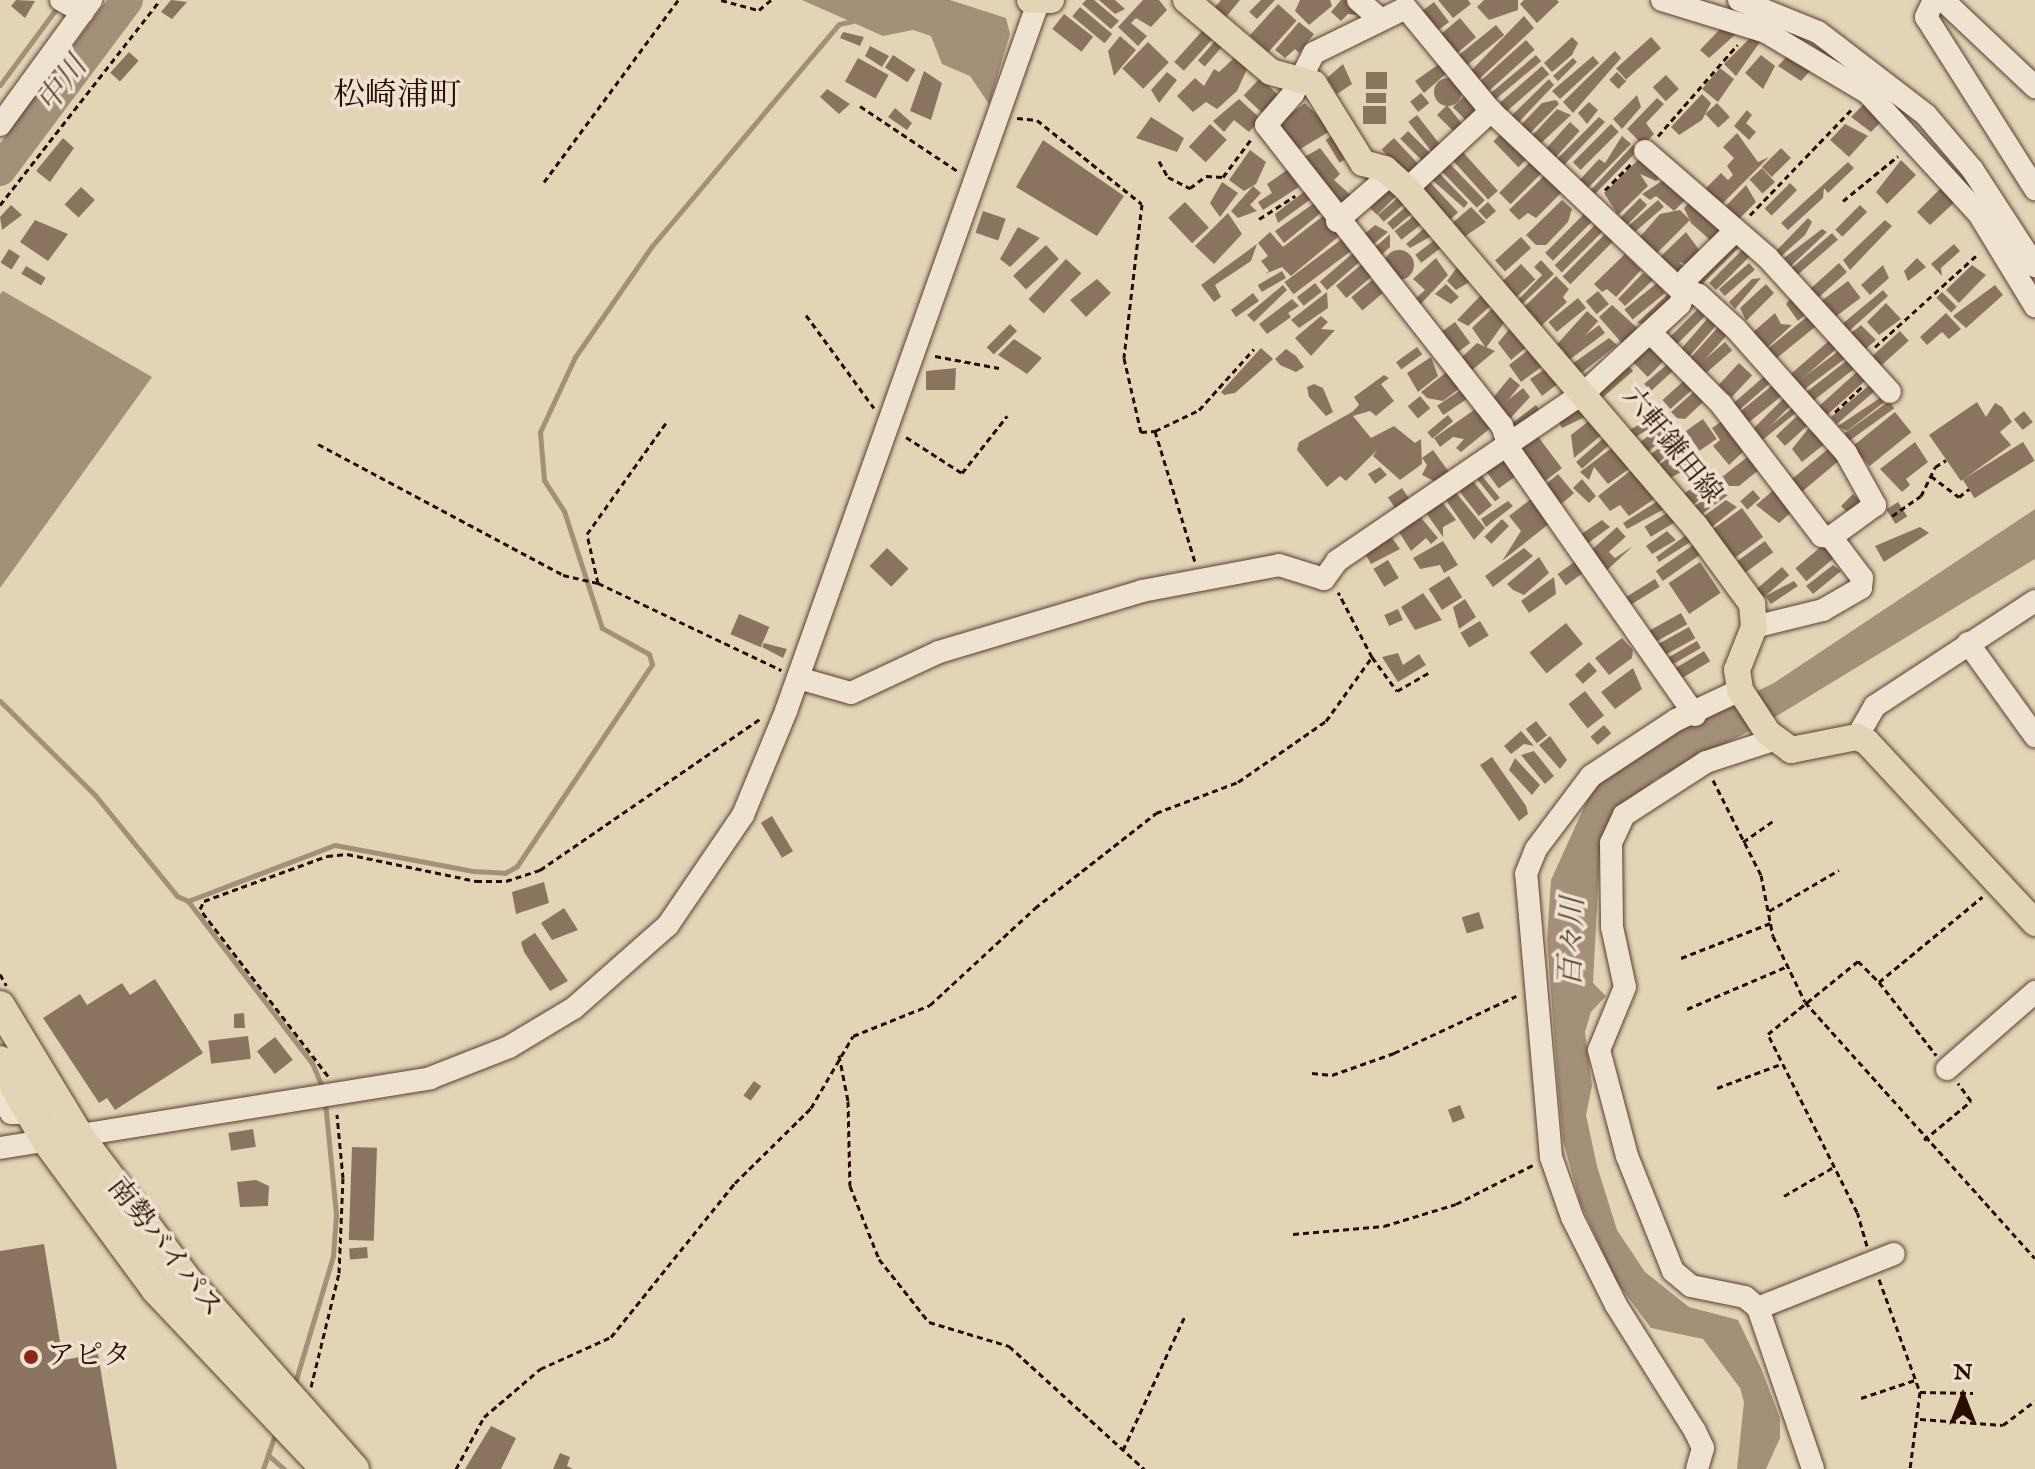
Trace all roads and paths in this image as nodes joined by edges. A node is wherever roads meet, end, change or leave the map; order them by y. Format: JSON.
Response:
{"nodes":[{"id":1,"x":160,"y":0,"type":"edge"},
{"id":2,"x":678,"y":0,"type":"edge"},
{"id":3,"x":721,"y":0,"type":"edge"},
{"id":4,"x":771,"y":0,"type":"edge"},
{"id":5,"x":1186,"y":0,"type":"edge"},
{"id":6,"x":1358,"y":0,"type":"edge"},
{"id":7,"x":1662,"y":0,"type":"edge"},
{"id":8,"x":1739,"y":0,"type":"edge"},
{"id":9,"x":1934,"y":0,"type":"edge"},
{"id":10,"x":1943,"y":0,"type":"edge"},
{"id":11,"x":1040,"y":1,"type":"edge"},
{"id":12,"x":1412,"y":4,"type":"edge"},
{"id":13,"x":76,"y":5,"type":"edge"},
{"id":14,"x":1381,"y":20,"type":"junction"},
{"id":15,"x":1753,"y":27,"type":"junction"},
{"id":16,"x":1298,"y":77,"type":"junction"},
{"id":17,"x":2035,"y":87,"type":"edge"},
{"id":18,"x":1868,"y":93,"type":"junction"},
{"id":19,"x":860,"y":106,"type":"dead end"},
{"id":20,"x":1491,"y":111,"type":"junction"},
{"id":21,"x":997,"y":121,"type":"junction"},
{"id":22,"x":0,"y":125,"type":"edge"},
{"id":23,"x":1266,"y":125,"type":"junction"},
{"id":24,"x":1915,"y":139,"type":"junction"},
{"id":25,"x":1645,"y":151,"type":"junction"},
{"id":26,"x":1159,"y":161,"type":"dead end"},
{"id":27,"x":544,"y":182,"type":"dead end"},
{"id":28,"x":1399,"y":182,"type":"junction"},
{"id":29,"x":976,"y":183,"type":"junction"},
{"id":30,"x":1310,"y":183,"type":"junction"},
{"id":31,"x":2035,"y":189,"type":"edge"},
{"id":32,"x":1843,"y":201,"type":"dead end"},
{"id":33,"x":0,"y":205,"type":"edge"},
{"id":34,"x":1587,"y":206,"type":"junction"},
{"id":35,"x":1259,"y":219,"type":"dead end"},
{"id":36,"x":1337,"y":221,"type":"junction"},
{"id":37,"x":1734,"y":232,"type":"junction"},
{"id":38,"x":1994,"y":240,"type":"junction"},
{"id":39,"x":2035,"y":266,"type":"edge"},
{"id":40,"x":1684,"y":289,"type":"junction"},
{"id":41,"x":2035,"y":306,"type":"edge"},
{"id":42,"x":1652,"y":334,"type":"junction"},
{"id":43,"x":1254,"y":349,"type":"dead end"},
{"id":44,"x":915,"y":352,"type":"junction"},
{"id":45,"x":1870,"y":366,"type":"junction"},
{"id":46,"x":999,"y":368,"type":"dead end"},
{"id":47,"x":1585,"y":392,"type":"junction"},
{"id":48,"x":1890,"y":392,"type":"dead end"},
{"id":49,"x":666,"y":423,"type":"dead end"},
{"id":50,"x":1822,"y":423,"type":"junction"},
{"id":51,"x":1155,"y":431,"type":"junction"},
{"id":52,"x":1510,"y":441,"type":"junction"},
{"id":53,"x":318,"y":444,"type":"dead end"},
{"id":54,"x":1946,"y":460,"type":"dead end"},
{"id":55,"x":1931,"y":476,"type":"junction"},
{"id":56,"x":1969,"y":489,"type":"dead end"},
{"id":57,"x":1879,"y":523,"type":"dead end"},
{"id":58,"x":1831,"y":537,"type":"junction"},
{"id":59,"x":1324,"y":579,"type":"junction"},
{"id":60,"x":1201,"y":580,"type":"junction"},
{"id":61,"x":597,"y":583,"type":"junction"},
{"id":62,"x":2035,"y":601,"type":"edge"},
{"id":63,"x":1754,"y":627,"type":"junction"},
{"id":64,"x":1968,"y":643,"type":"junction"},
{"id":65,"x":1372,"y":657,"type":"junction"},
{"id":66,"x":1430,"y":672,"type":"dead end"},
{"id":67,"x":798,"y":678,"type":"junction"},
{"id":68,"x":1740,"y":690,"type":"junction"},
{"id":69,"x":786,"y":711,"type":"junction"},
{"id":70,"x":1695,"y":715,"type":"junction"},
{"id":71,"x":1772,"y":736,"type":"junction"},
{"id":72,"x":2035,"y":736,"type":"edge"},
{"id":73,"x":1857,"y":737,"type":"junction"},
{"id":74,"x":1706,"y":762,"type":"junction"},
{"id":75,"x":1775,"y":820,"type":"dead end"},
{"id":76,"x":1743,"y":842,"type":"junction"},
{"id":77,"x":1839,"y":870,"type":"dead end"},
{"id":78,"x":1997,"y":884,"type":"junction"},
{"id":79,"x":1769,"y":911,"type":"junction"},
{"id":80,"x":1771,"y":923,"type":"junction"},
{"id":81,"x":2035,"y":923,"type":"edge"},
{"id":82,"x":1681,"y":958,"type":"dead end"},
{"id":83,"x":1788,"y":966,"type":"junction"},
{"id":84,"x":1535,"y":978,"type":"junction"},
{"id":85,"x":2035,"y":992,"type":"edge"},
{"id":86,"x":1805,"y":1002,"type":"junction"},
{"id":87,"x":0,"y":1006,"type":"edge"},
{"id":88,"x":1687,"y":1009,"type":"dead end"},
{"id":89,"x":839,"y":1054,"type":"junction"},
{"id":90,"x":0,"y":1061,"type":"edge"},
{"id":91,"x":1781,"y":1064,"type":"junction"},
{"id":92,"x":1947,"y":1069,"type":"dead end"},
{"id":93,"x":1312,"y":1073,"type":"dead end"},
{"id":94,"x":1717,"y":1088,"type":"dead end"},
{"id":95,"x":0,"y":1097,"type":"edge"},
{"id":96,"x":327,"y":1099,"type":"junction"},
{"id":97,"x":30,"y":1113,"type":"junction"},
{"id":98,"x":80,"y":1138,"type":"junction"},
{"id":99,"x":47,"y":1141,"type":"junction"},
{"id":100,"x":0,"y":1148,"type":"edge"},
{"id":101,"x":1551,"y":1157,"type":"junction"},
{"id":102,"x":1832,"y":1168,"type":"junction"},
{"id":103,"x":1784,"y":1196,"type":"dead end"},
{"id":104,"x":1293,"y":1234,"type":"dead end"},
{"id":105,"x":1894,"y":1254,"type":"dead end"},
{"id":106,"x":2035,"y":1258,"type":"edge"},
{"id":107,"x":1872,"y":1263,"type":"junction"},
{"id":108,"x":1758,"y":1308,"type":"junction"},
{"id":109,"x":1185,"y":1316,"type":"dead end"},
{"id":110,"x":1915,"y":1380,"type":"junction"},
{"id":111,"x":1920,"y":1392,"type":"junction"},
{"id":112,"x":1973,"y":1393,"type":"dead end"},
{"id":113,"x":1861,"y":1398,"type":"dead end"},
{"id":114,"x":2035,"y":1401,"type":"edge"},
{"id":115,"x":293,"y":1412,"type":"junction"},
{"id":116,"x":1920,"y":1419,"type":"junction"},
{"id":117,"x":1123,"y":1450,"type":"junction"},
{"id":118,"x":326,"y":1469,"type":"edge"},
{"id":119,"x":354,"y":1469,"type":"edge"},
{"id":120,"x":456,"y":1469,"type":"edge"},
{"id":121,"x":1144,"y":1469,"type":"edge"},
{"id":122,"x":1697,"y":1469,"type":"edge"},
{"id":123,"x":1813,"y":1469,"type":"edge"},
{"id":124,"x":1910,"y":1469,"type":"edge"}],
"edges":[{"from":1,"to":33,"type":"path"},
{"from":2,"to":27,"type":"path"},
{"from":3,"to":4,"type":"path"},
{"from":5,"to":16,"type":"main road","name":"六軒鎌田線"},
{"from":6,"to":14,"type":"street"},
{"from":7,"to":15,"type":"street"},
{"from":8,"to":39,"type":"street"},
{"from":9,"to":31,"type":"street"},
{"from":10,"to":17,"type":"street"},
{"from":11,"to":21,"type":"street"},
{"from":12,"to":14,"type":"street"},
{"from":12,"to":20,"type":"street"},
{"from":13,"to":22,"type":"street"},
{"from":14,"to":16,"type":"street"},
{"from":15,"to":18,"type":"street"},
{"from":15,"to":25,"type":"path"},
{"from":16,"to":23,"type":"street"},
{"from":16,"to":28,"type":"main road","name":"六軒鎌田線"},
{"from":18,"to":24,"type":"street"},
{"from":18,"to":37,"type":"path"},
{"from":19,"to":29,"type":"path"},
{"from":20,"to":28,"type":"street"},
{"from":20,"to":34,"type":"street"},
{"from":21,"to":29,"type":"street"},
{"from":21,"to":51,"type":"path"},
{"from":23,"to":26,"type":"path"},
{"from":23,"to":30,"type":"street"},
{"from":24,"to":32,"type":"path"},
{"from":24,"to":38,"type":"street"},
{"from":25,"to":34,"type":"path"},
{"from":25,"to":37,"type":"street"},
{"from":28,"to":36,"type":"street"},
{"from":28,"to":47,"type":"main road","name":"六軒鎌田線"},
{"from":29,"to":44,"type":"street"},
{"from":30,"to":35,"type":"path"},
{"from":30,"to":36,"type":"street"},
{"from":34,"to":40,"type":"street"},
{"from":36,"to":52,"type":"street"},
{"from":37,"to":40,"type":"street"},
{"from":37,"to":45,"type":"street"},
{"from":38,"to":41,"type":"street"},
{"from":38,"to":45,"type":"path"},
{"from":40,"to":42,"type":"street"},
{"from":40,"to":50,"type":"street"},
{"from":42,"to":47,"type":"street"},
{"from":42,"to":58,"type":"street"},
{"from":43,"to":51,"type":"path"},
{"from":44,"to":46,"type":"path"},
{"from":44,"to":67,"type":"street"},
{"from":45,"to":48,"type":"street"},
{"from":45,"to":50,"type":"path"},
{"from":47,"to":52,"type":"street"},
{"from":47,"to":63,"type":"main road","name":"六軒鎌田線"},
{"from":49,"to":61,"type":"path"},
{"from":50,"to":58,"type":"street"},
{"from":51,"to":60,"type":"path"},
{"from":52,"to":59,"type":"street"},
{"from":52,"to":70,"type":"street"},
{"from":53,"to":61,"type":"path"},
{"from":54,"to":55,"type":"path"},
{"from":55,"to":56,"type":"path"},
{"from":55,"to":57,"type":"path"},
{"from":58,"to":63,"type":"street"},
{"from":59,"to":60,"type":"street"},
{"from":59,"to":65,"type":"path"},
{"from":60,"to":67,"type":"street"},
{"from":61,"to":67,"type":"path"},
{"from":62,"to":64,"type":"street"},
{"from":63,"to":68,"type":"main road"},
{"from":64,"to":72,"type":"street"},
{"from":64,"to":73,"type":"street"},
{"from":65,"to":66,"type":"path"},
{"from":65,"to":89,"type":"path"},
{"from":67,"to":69,"type":"street"},
{"from":68,"to":70,"type":"street"},
{"from":68,"to":71,"type":"main road"},
{"from":69,"to":96,"type":"street"},
{"from":69,"to":96,"type":"path"},
{"from":70,"to":84,"type":"street"},
{"from":71,"to":73,"type":"main road"},
{"from":71,"to":74,"type":"street"},
{"from":73,"to":78,"type":"main road"},
{"from":74,"to":76,"type":"path"},
{"from":74,"to":108,"type":"street"},
{"from":75,"to":76,"type":"path"},
{"from":76,"to":79,"type":"path"},
{"from":77,"to":79,"type":"path"},
{"from":78,"to":81,"type":"main road"},
{"from":78,"to":86,"type":"path"},
{"from":79,"to":80,"type":"path"},
{"from":80,"to":82,"type":"path"},
{"from":80,"to":83,"type":"path"},
{"from":83,"to":86,"type":"path"},
{"from":83,"to":88,"type":"path"},
{"from":84,"to":93,"type":"path"},
{"from":84,"to":101,"type":"street"},
{"from":85,"to":92,"type":"street"},
{"from":86,"to":91,"type":"path"},
{"from":86,"to":106,"type":"path"},
{"from":87,"to":98,"type":"highway","name":"南勢バイパス"},
{"from":89,"to":117,"type":"path"},
{"from":89,"to":120,"type":"path"},
{"from":90,"to":97,"type":"highway","name":"南勢バイパス"},
{"from":91,"to":94,"type":"path"},
{"from":91,"to":102,"type":"path"},
{"from":95,"to":97,"type":"street"},
{"from":96,"to":98,"type":"street"},
{"from":96,"to":115,"type":"path"},
{"from":97,"to":99,"type":"highway","name":"南勢バイパス"},
{"from":98,"to":99,"type":"street"},
{"from":98,"to":115,"type":"highway","name":"南勢バイパス"},
{"from":99,"to":100,"type":"street"},
{"from":99,"to":115,"type":"highway","name":"南勢バイパス"},
{"from":101,"to":104,"type":"path"},
{"from":101,"to":122,"type":"street"},
{"from":102,"to":103,"type":"path"},
{"from":102,"to":107,"type":"path"},
{"from":105,"to":107,"type":"street"},
{"from":107,"to":108,"type":"street"},
{"from":107,"to":110,"type":"path"},
{"from":108,"to":123,"type":"street"},
{"from":109,"to":117,"type":"path"},
{"from":110,"to":111,"type":"path"},
{"from":110,"to":113,"type":"path"},
{"from":111,"to":112,"type":"path"},
{"from":111,"to":116,"type":"path"},
{"from":114,"to":116,"type":"path"},
{"from":115,"to":118,"type":"highway","name":"南勢バイパス"},
{"from":115,"to":119,"type":"highway","name":"南勢バイパス"},
{"from":116,"to":124,"type":"path"},
{"from":117,"to":121,"type":"path"}]}
